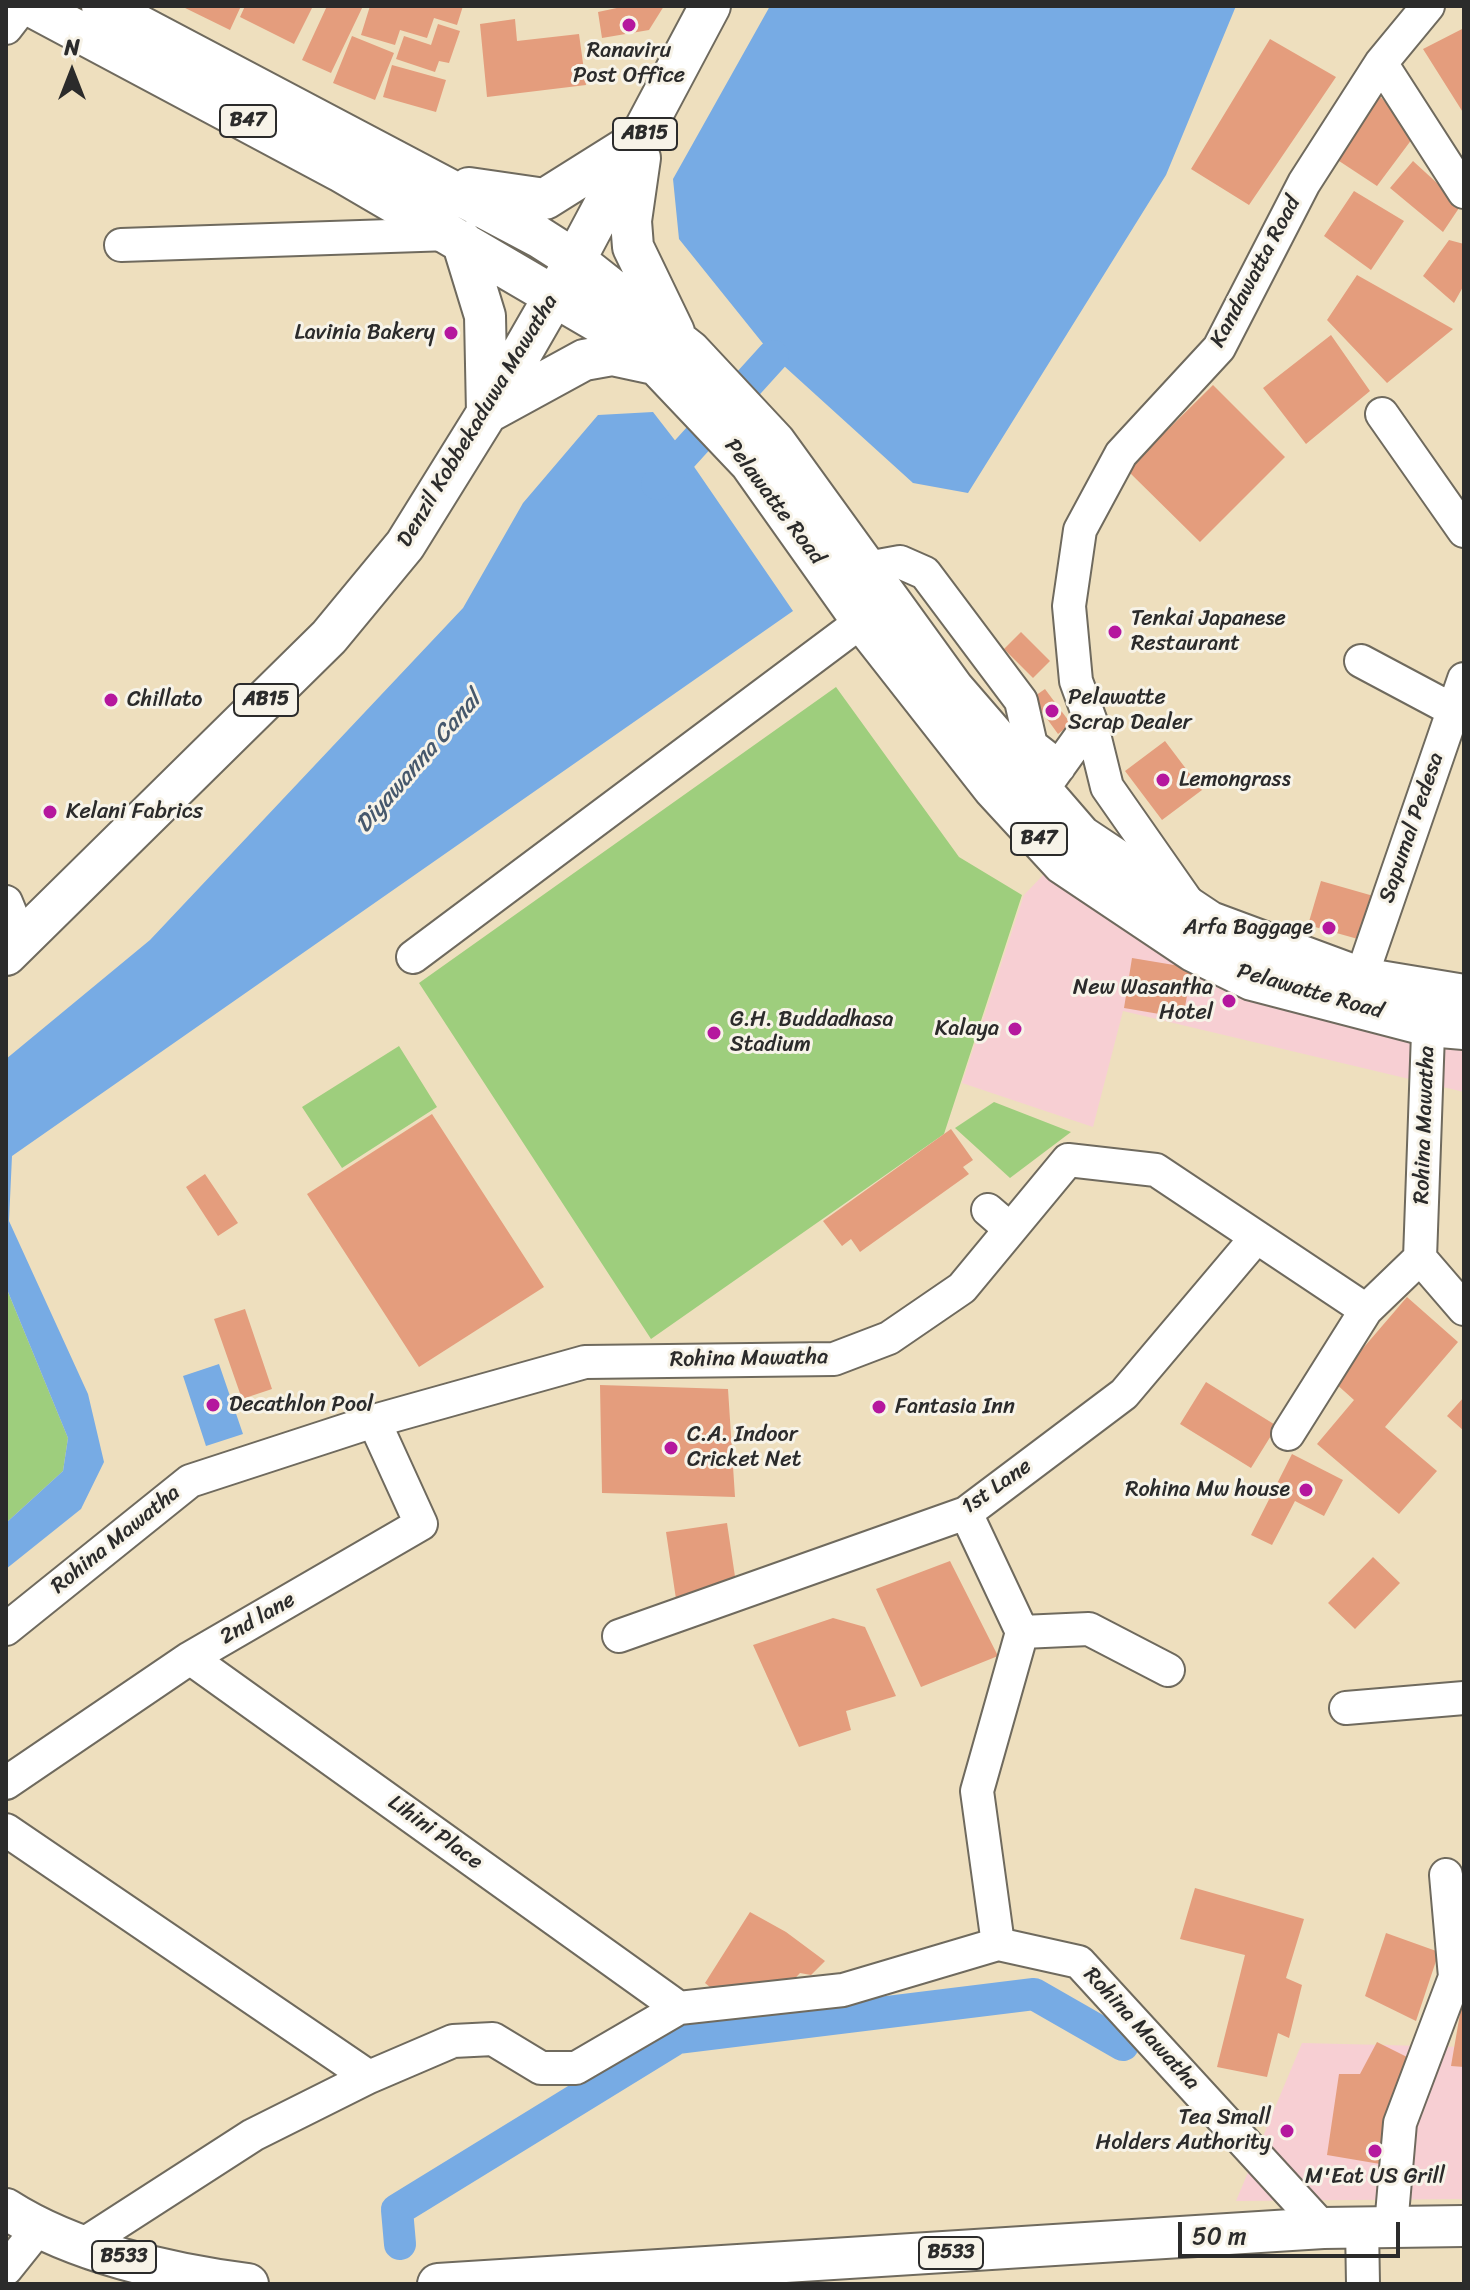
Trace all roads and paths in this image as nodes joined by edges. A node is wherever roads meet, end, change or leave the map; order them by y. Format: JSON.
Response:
{"nodes":[{"id":1,"x":23,"y":6,"type":"edge"},
{"id":2,"x":31,"y":6,"type":"edge"},
{"id":3,"x":710,"y":6,"type":"edge"},
{"id":4,"x":1428,"y":6,"type":"edge"},
{"id":5,"x":126,"y":12,"type":"edge"},
{"id":6,"x":6,"y":28,"type":"edge"},
{"id":7,"x":1381,"y":63,"type":"junction"},
{"id":8,"x":643,"y":138,"type":"junction"},
{"id":9,"x":445,"y":184,"type":"junction"},
{"id":10,"x":1464,"y":192,"type":"edge"},
{"id":11,"x":456,"y":238,"type":"junction"},
{"id":12,"x":121,"y":245,"type":"dead end"},
{"id":13,"x":575,"y":260,"type":"junction"},
{"id":14,"x":554,"y":295,"type":"junction"},
{"id":15,"x":673,"y":358,"type":"junction"},
{"id":16,"x":487,"y":413,"type":"junction"},
{"id":17,"x":1382,"y":414,"type":"dead end"},
{"id":18,"x":762,"y":452,"type":"junction"},
{"id":19,"x":1464,"y":531,"type":"edge"},
{"id":20,"x":862,"y":621,"type":"junction"},
{"id":21,"x":1361,"y":661,"type":"dead end"},
{"id":22,"x":1464,"y":679,"type":"edge"},
{"id":23,"x":1453,"y":710,"type":"junction"},
{"id":24,"x":1091,"y":722,"type":"junction"},
{"id":25,"x":1026,"y":779,"type":"junction"},
{"id":26,"x":6,"y":902,"type":"edge"},
{"id":27,"x":1195,"y":914,"type":"junction"},
{"id":28,"x":14,"y":948,"type":"edge"},
{"id":29,"x":413,"y":957,"type":"dead end"},
{"id":30,"x":1361,"y":978,"type":"junction"},
{"id":31,"x":1447,"y":1010,"type":"edge"},
{"id":32,"x":1255,"y":1239,"type":"junction"},
{"id":33,"x":1420,"y":1258,"type":"junction"},
{"id":34,"x":1464,"y":1309,"type":"edge"},
{"id":35,"x":1366,"y":1310,"type":"junction"},
{"id":36,"x":374,"y":1421,"type":"junction"},
{"id":37,"x":1288,"y":1434,"type":"dead end"},
{"id":38,"x":966,"y":1513,"type":"junction"},
{"id":39,"x":6,"y":1629,"type":"edge"},
{"id":40,"x":1022,"y":1632,"type":"junction"},
{"id":41,"x":619,"y":1636,"type":"dead end"},
{"id":42,"x":190,"y":1658,"type":"junction"},
{"id":43,"x":1168,"y":1670,"type":"dead end"},
{"id":44,"x":1464,"y":1698,"type":"edge"},
{"id":45,"x":1346,"y":1708,"type":"dead end"},
{"id":46,"x":6,"y":1783,"type":"edge"},
{"id":47,"x":6,"y":1830,"type":"edge"},
{"id":48,"x":1446,"y":1875,"type":"dead end"},
{"id":49,"x":998,"y":1944,"type":"junction"},
{"id":50,"x":679,"y":2008,"type":"junction"},
{"id":51,"x":369,"y":2077,"type":"junction"},
{"id":52,"x":22,"y":2219,"type":"edge"},
{"id":53,"x":1464,"y":2226,"type":"edge"},
{"id":54,"x":1359,"y":2227,"type":"junction"},
{"id":55,"x":84,"y":2244,"type":"junction"},
{"id":56,"x":6,"y":2269,"type":"edge"},
{"id":57,"x":535,"y":2282,"type":"edge"},
{"id":58,"x":248,"y":2284,"type":"edge"},
{"id":59,"x":438,"y":2284,"type":"edge"},
{"id":60,"x":1363,"y":2284,"type":"edge"}],
"edges":[{"from":1,"to":6,"type":"street"},
{"from":2,"to":11,"type":"main road","name":"Pelawatte Road","number":"B47"},
{"from":3,"to":8,"type":"main road","name":"Denzil Kobbekaduwa Mawatha","number":"AB15"},
{"from":4,"to":7,"type":"street","name":"Kandawatta Road"},
{"from":5,"to":9,"type":"main road","name":"Pelawatte Road","number":"B47"},
{"from":7,"to":10,"type":"street"},
{"from":7,"to":24,"type":"street","name":"Kandawatta Road"},
{"from":8,"to":9,"type":"main road"},
{"from":8,"to":13,"type":"main road","name":"Denzil Kobbekaduwa Mawatha","number":"AB15"},
{"from":8,"to":15,"type":"main road"},
{"from":9,"to":13,"type":"main road","name":"Pelawatte Road","number":"B47"},
{"from":11,"to":12,"type":"street"},
{"from":11,"to":14,"type":"main road","name":"Pelawatte Road","number":"B47"},
{"from":11,"to":16,"type":"main road"},
{"from":13,"to":14,"type":"main road","name":"Denzil Kobbekaduwa Mawatha","number":"AB15"},
{"from":13,"to":15,"type":"main road","name":"Pelawatte Road","number":"B47"},
{"from":14,"to":15,"type":"main road","name":"Pelawatte Road","number":"B47"},
{"from":14,"to":16,"type":"main road","name":"Denzil Kobbekaduwa Mawatha","number":"AB15"},
{"from":15,"to":16,"type":"main road"},
{"from":15,"to":18,"type":"main road","name":"Pelawatte Road","number":"B47"},
{"from":16,"to":28,"type":"main road","name":"Denzil Kobbekaduwa Mawatha","number":"AB15"},
{"from":17,"to":19,"type":"street"},
{"from":18,"to":20,"type":"main road","name":"Pelawatte Road","number":"B47"},
{"from":18,"to":25,"type":"main road","name":"Pelawatte Road","number":"B47"},
{"from":20,"to":25,"type":"main road","name":"Pelawatte Road","number":"B47"},
{"from":20,"to":29,"type":"street"},
{"from":21,"to":23,"type":"street"},
{"from":22,"to":23,"type":"street","name":"Sapumal Pedesa"},
{"from":23,"to":30,"type":"street","name":"Sapumal Pedesa"},
{"from":24,"to":25,"type":"street"},
{"from":24,"to":27,"type":"street","name":"Kandawatta Road"},
{"from":25,"to":27,"type":"main road","name":"Pelawatte Road","number":"B47"},
{"from":25,"to":31,"type":"main road","name":"Pelawatte Road","number":"B47"},
{"from":26,"to":28,"type":"street"},
{"from":27,"to":30,"type":"main road","name":"Pelawatte Road","number":"B47"},
{"from":30,"to":31,"type":"main road","name":"Pelawatte Road","number":"B47"},
{"from":31,"to":33,"type":"street","name":"Rohina Mawatha"},
{"from":32,"to":35,"type":"street","name":"Rohina Mawatha"},
{"from":32,"to":36,"type":"street","name":"Rohina Mawatha"},
{"from":32,"to":38,"type":"street","name":"1st Lane"},
{"from":33,"to":34,"type":"street"},
{"from":33,"to":35,"type":"street"},
{"from":35,"to":37,"type":"street"},
{"from":36,"to":39,"type":"street","name":"Rohina Mawatha"},
{"from":36,"to":42,"type":"street","name":"2nd lane"},
{"from":38,"to":40,"type":"street"},
{"from":38,"to":41,"type":"street","name":"1st Lane"},
{"from":40,"to":43,"type":"street"},
{"from":40,"to":49,"type":"street"},
{"from":42,"to":46,"type":"street","name":"2nd lane"},
{"from":42,"to":50,"type":"street","name":"Lihini Place"},
{"from":44,"to":45,"type":"street"},
{"from":47,"to":51,"type":"street"},
{"from":48,"to":54,"type":"street"},
{"from":49,"to":50,"type":"street","name":"Rohina Mawatha"},
{"from":49,"to":54,"type":"street","name":"Rohina Mawatha"},
{"from":50,"to":51,"type":"street","name":"Rohina Mawatha"},
{"from":51,"to":55,"type":"street","name":"Rohina Mawatha"},
{"from":52,"to":55,"type":"main road","number":"B533"},
{"from":52,"to":56,"type":"street"},
{"from":53,"to":54,"type":"main road","number":"B533"},
{"from":54,"to":57,"type":"main road","number":"B533"},
{"from":54,"to":60,"type":"street"},
{"from":55,"to":58,"type":"main road","number":"B533"},
{"from":57,"to":59,"type":"main road","number":"B533"}]}
